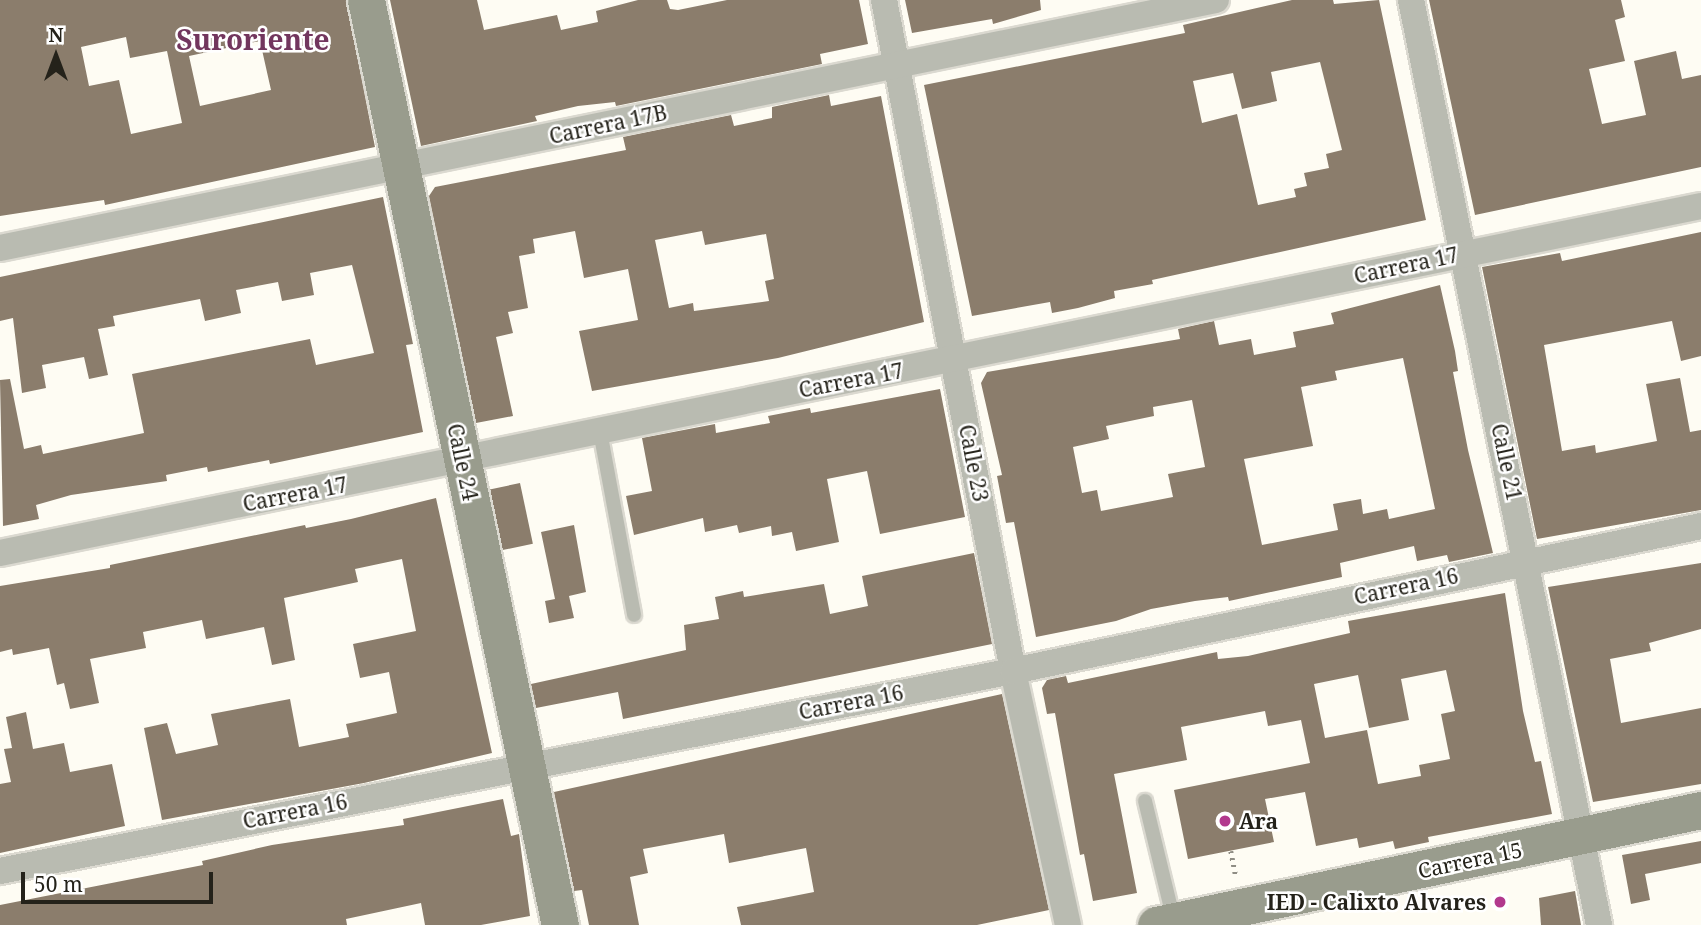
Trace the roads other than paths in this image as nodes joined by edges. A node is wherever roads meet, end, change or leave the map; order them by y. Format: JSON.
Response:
{"nodes":[{"id":1,"x":366,"y":0,"type":"edge"},
{"id":2,"x":884,"y":0,"type":"edge"},
{"id":3,"x":1216,"y":0,"type":"edge"},
{"id":4,"x":1411,"y":0,"type":"edge"},
{"id":5,"x":896,"y":63,"type":"junction"},
{"id":6,"x":399,"y":169,"type":"junction"},
{"id":7,"x":1701,"y":206,"type":"edge"},
{"id":8,"x":0,"y":248,"type":"edge"},
{"id":9,"x":1463,"y":253,"type":"junction"},
{"id":10,"x":954,"y":359,"type":"junction"},
{"id":11,"x":600,"y":431,"type":"junction"},
{"id":12,"x":462,"y":460,"type":"junction"},
{"id":13,"x":1701,"y":526,"type":"edge"},
{"id":14,"x":0,"y":553,"type":"edge"},
{"id":15,"x":1528,"y":560,"type":"junction"},
{"id":16,"x":634,"y":615,"type":"dead end"},
{"id":17,"x":1013,"y":671,"type":"junction"},
{"id":18,"x":528,"y":764,"type":"junction"},
{"id":19,"x":1145,"y":801,"type":"dead end"},
{"id":20,"x":1701,"y":810,"type":"edge"},
{"id":21,"x":1581,"y":837,"type":"junction"},
{"id":22,"x":0,"y":871,"type":"edge"},
{"id":23,"x":1165,"y":923,"type":"edge"},
{"id":24,"x":560,"y":925,"type":"edge"},
{"id":25,"x":1068,"y":925,"type":"edge"},
{"id":26,"x":1599,"y":925,"type":"edge"}],
"edges":[{"from":1,"to":6,"type":"street","name":"Calle 24"},
{"from":2,"to":5,"type":"street","name":"Calle 23"},
{"from":3,"to":5,"type":"street","name":"Carrera 17B"},
{"from":4,"to":9,"type":"street","name":"Calle 21"},
{"from":5,"to":6,"type":"street","name":"Carrera 17B"},
{"from":5,"to":10,"type":"street","name":"Calle 23"},
{"from":6,"to":8,"type":"street","name":"Carrera 17B"},
{"from":6,"to":12,"type":"street","name":"Calle 24"},
{"from":7,"to":9,"type":"street","name":"Carrera 17"},
{"from":9,"to":10,"type":"street","name":"Carrera 17"},
{"from":9,"to":15,"type":"street","name":"Calle 21"},
{"from":10,"to":11,"type":"street","name":"Carrera 17"},
{"from":10,"to":17,"type":"street","name":"Calle 23"},
{"from":11,"to":12,"type":"street","name":"Carrera 17"},
{"from":11,"to":16,"type":"lane"},
{"from":12,"to":14,"type":"street","name":"Carrera 17"},
{"from":12,"to":18,"type":"street","name":"Calle 24"},
{"from":13,"to":15,"type":"street","name":"Carrera 16"},
{"from":15,"to":17,"type":"street","name":"Carrera 16"},
{"from":15,"to":21,"type":"street","name":"Calle 21"},
{"from":17,"to":18,"type":"street","name":"Carrera 16"},
{"from":17,"to":25,"type":"street","name":"Calle 23"},
{"from":18,"to":22,"type":"street","name":"Carrera 16"},
{"from":18,"to":24,"type":"street","name":"Calle 24"},
{"from":19,"to":23,"type":"lane"},
{"from":20,"to":21,"type":"street","name":"Carrera 15"},
{"from":21,"to":23,"type":"street","name":"Carrera 15"},
{"from":21,"to":26,"type":"street","name":"Calle 21"}]}
